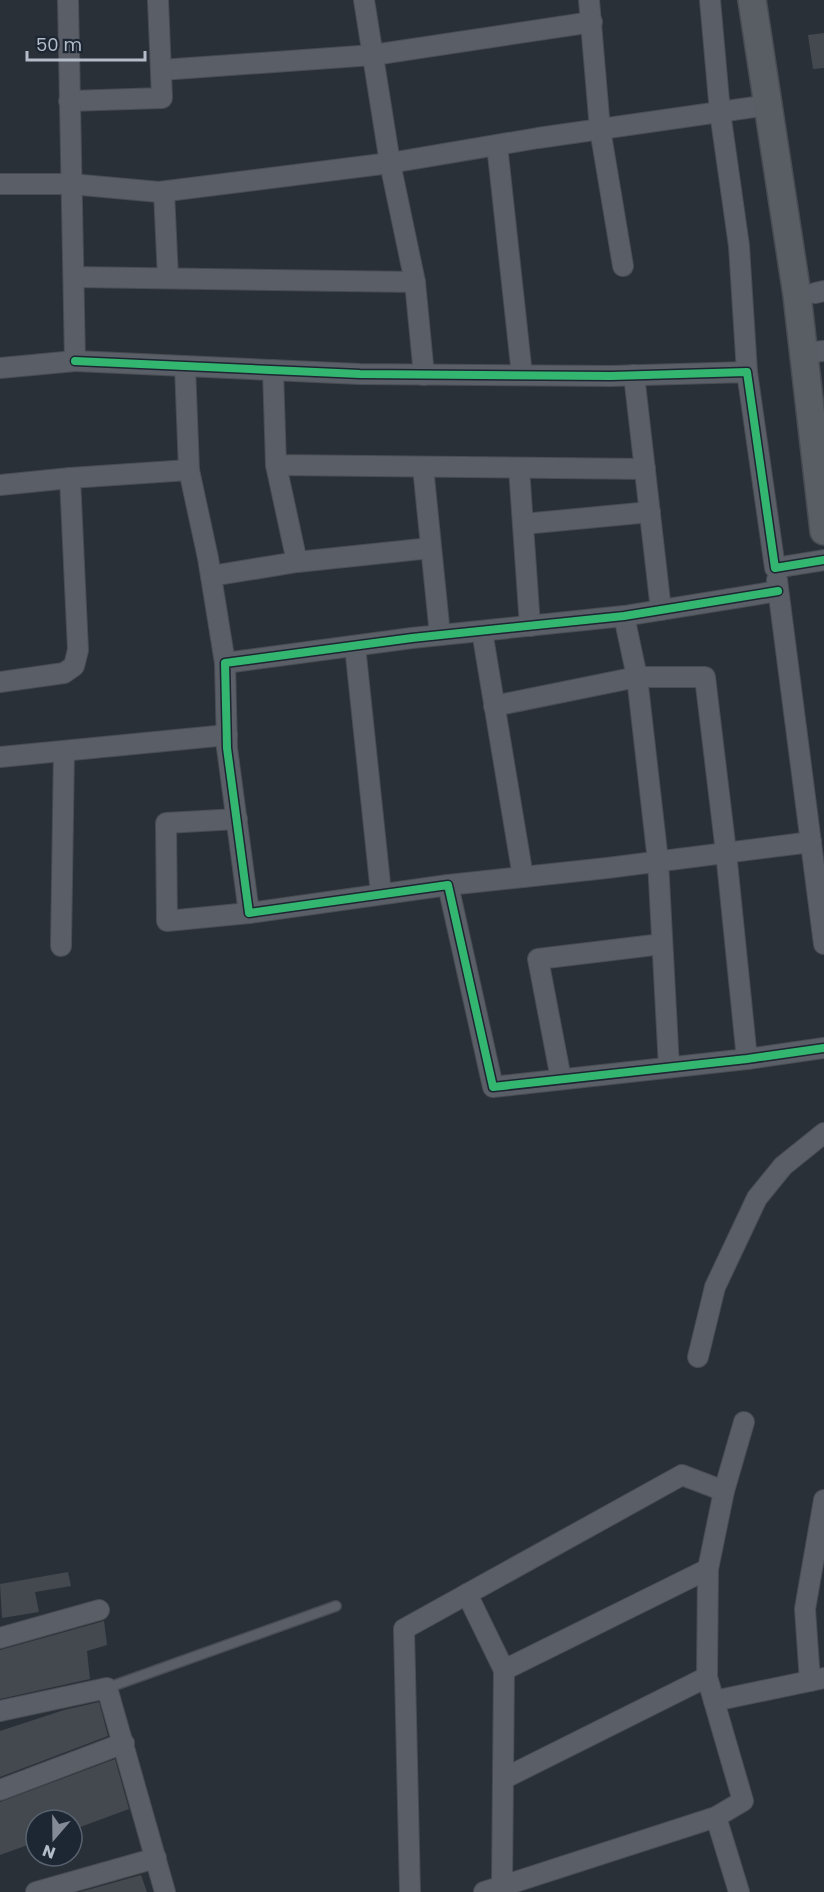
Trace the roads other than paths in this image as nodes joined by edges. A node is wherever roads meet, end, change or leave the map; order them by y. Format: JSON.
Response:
{"nodes":[{"id":1,"x":68,"y":0,"type":"edge"},
{"id":2,"x":158,"y":0,"type":"edge"},
{"id":3,"x":364,"y":0,"type":"edge"},
{"id":4,"x":589,"y":0,"type":"edge"},
{"id":5,"x":710,"y":0,"type":"edge"},
{"id":6,"x":752,"y":0,"type":"edge"},
{"id":7,"x":770,"y":0,"type":"edge"},
{"id":8,"x":592,"y":22,"type":"junction"},
{"id":9,"x":373,"y":55,"type":"junction"},
{"id":10,"x":161,"y":70,"type":"junction"},
{"id":11,"x":69,"y":101,"type":"junction"},
{"id":12,"x":768,"y":105,"type":"junction"},
{"id":13,"x":720,"y":112,"type":"junction"},
{"id":14,"x":600,"y":129,"type":"junction"},
{"id":15,"x":497,"y":145,"type":"junction"},
{"id":16,"x":390,"y":163,"type":"junction"},
{"id":17,"x":0,"y":184,"type":"edge"},
{"id":18,"x":71,"y":184,"type":"junction"},
{"id":19,"x":164,"y":192,"type":"junction"},
{"id":20,"x":623,"y":266,"type":"dead end"},
{"id":21,"x":74,"y":277,"type":"junction"},
{"id":22,"x":168,"y":278,"type":"junction"},
{"id":23,"x":415,"y":282,"type":"junction"},
{"id":24,"x":819,"y":292,"type":"edge"},
{"id":25,"x":818,"y":357,"type":"edge"},
{"id":26,"x":75,"y":361,"type":"junction"},
{"id":27,"x":185,"y":366,"type":"junction"},
{"id":28,"x":0,"y":368,"type":"edge"},
{"id":29,"x":273,"y":370,"type":"junction"},
{"id":30,"x":747,"y":372,"type":"junction"},
{"id":31,"x":424,"y":375,"type":"junction"},
{"id":32,"x":522,"y":375,"type":"junction"},
{"id":33,"x":634,"y":375,"type":"junction"},
{"id":34,"x":276,"y":465,"type":"junction"},
{"id":35,"x":423,"y":467,"type":"junction"},
{"id":36,"x":519,"y":468,"type":"junction"},
{"id":37,"x":645,"y":469,"type":"junction"},
{"id":38,"x":189,"y":470,"type":"junction"},
{"id":39,"x":70,"y":478,"type":"junction"},
{"id":40,"x":0,"y":485,"type":"edge"},
{"id":41,"x":650,"y":512,"type":"junction"},
{"id":42,"x":523,"y":524,"type":"junction"},
{"id":43,"x":824,"y":531,"type":"edge"},
{"id":44,"x":431,"y":548,"type":"junction"},
{"id":45,"x":824,"y":560,"type":"edge"},
{"id":46,"x":297,"y":562,"type":"junction"},
{"id":47,"x":775,"y":568,"type":"junction"},
{"id":48,"x":211,"y":576,"type":"junction"},
{"id":49,"x":778,"y":591,"type":"junction"},
{"id":50,"x":661,"y":610,"type":"junction"},
{"id":51,"x":624,"y":616,"type":"junction"},
{"id":52,"x":530,"y":626,"type":"junction"},
{"id":53,"x":482,"y":631,"type":"junction"},
{"id":54,"x":440,"y":635,"type":"junction"},
{"id":55,"x":355,"y":646,"type":"junction"},
{"id":56,"x":225,"y":663,"type":"junction"},
{"id":57,"x":637,"y":677,"type":"junction"},
{"id":58,"x":0,"y":682,"type":"edge"},
{"id":59,"x":494,"y":706,"type":"junction"},
{"id":60,"x":227,"y":735,"type":"junction"},
{"id":61,"x":64,"y":751,"type":"junction"},
{"id":62,"x":0,"y":757,"type":"edge"},
{"id":63,"x":237,"y":819,"type":"junction"},
{"id":64,"x":811,"y":842,"type":"junction"},
{"id":65,"x":726,"y":852,"type":"junction"},
{"id":66,"x":658,"y":861,"type":"junction"},
{"id":67,"x":524,"y":877,"type":"junction"},
{"id":68,"x":448,"y":885,"type":"junction"},
{"id":69,"x":381,"y":893,"type":"junction"},
{"id":70,"x":249,"y":913,"type":"junction"},
{"id":71,"x":662,"y":944,"type":"junction"},
{"id":72,"x":824,"y":944,"type":"edge"},
{"id":73,"x":61,"y":946,"type":"dead end"},
{"id":74,"x":824,"y":1048,"type":"edge"},
{"id":75,"x":747,"y":1059,"type":"junction"},
{"id":76,"x":669,"y":1067,"type":"junction"},
{"id":77,"x":561,"y":1079,"type":"junction"},
{"id":78,"x":824,"y":1133,"type":"edge"},
{"id":79,"x":698,"y":1357,"type":"dead end"},
{"id":80,"x":744,"y":1422,"type":"dead end"},
{"id":81,"x":724,"y":1491,"type":"junction"},
{"id":82,"x":824,"y":1500,"type":"edge"},
{"id":83,"x":708,"y":1569,"type":"junction"},
{"id":84,"x":467,"y":1594,"type":"junction"},
{"id":85,"x":336,"y":1606,"type":"dead end"},
{"id":86,"x":99,"y":1610,"type":"dead end"},
{"id":87,"x":0,"y":1638,"type":"edge"},
{"id":88,"x":504,"y":1670,"type":"junction"},
{"id":89,"x":707,"y":1677,"type":"junction"},
{"id":90,"x":817,"y":1680,"type":"edge"},
{"id":91,"x":107,"y":1688,"type":"junction"},
{"id":92,"x":714,"y":1701,"type":"junction"},
{"id":93,"x":0,"y":1711,"type":"edge"},
{"id":94,"x":124,"y":1743,"type":"junction"},
{"id":95,"x":503,"y":1779,"type":"junction"},
{"id":96,"x":0,"y":1790,"type":"edge"},
{"id":97,"x":716,"y":1817,"type":"junction"},
{"id":98,"x":156,"y":1858,"type":"junction"},
{"id":99,"x":494,"y":1889,"type":"edge"},
{"id":100,"x":36,"y":1892,"type":"edge"},
{"id":101,"x":165,"y":1892,"type":"edge"},
{"id":102,"x":410,"y":1892,"type":"edge"},
{"id":103,"x":740,"y":1892,"type":"edge"}],
"edges":[{"from":1,"to":11,"type":"street"},
{"from":2,"to":10,"type":"street"},
{"from":3,"to":9,"type":"street"},
{"from":4,"to":8,"type":"street"},
{"from":5,"to":13,"type":"street"},
{"from":6,"to":12,"type":"main road"},
{"from":7,"to":24,"type":"main road"},
{"from":8,"to":9,"type":"street"},
{"from":8,"to":14,"type":"street"},
{"from":9,"to":10,"type":"street"},
{"from":9,"to":16,"type":"street"},
{"from":10,"to":11,"type":"street"},
{"from":11,"to":18,"type":"street"},
{"from":12,"to":13,"type":"street"},
{"from":12,"to":25,"type":"main road"},
{"from":13,"to":14,"type":"street"},
{"from":13,"to":30,"type":"street"},
{"from":14,"to":15,"type":"street"},
{"from":14,"to":20,"type":"street"},
{"from":15,"to":16,"type":"street"},
{"from":15,"to":32,"type":"street"},
{"from":16,"to":19,"type":"street"},
{"from":16,"to":23,"type":"street"},
{"from":17,"to":18,"type":"street"},
{"from":18,"to":19,"type":"street"},
{"from":18,"to":21,"type":"street"},
{"from":19,"to":22,"type":"street"},
{"from":21,"to":22,"type":"street"},
{"from":21,"to":26,"type":"street"},
{"from":22,"to":23,"type":"street"},
{"from":23,"to":31,"type":"street"},
{"from":24,"to":25,"type":"main road"},
{"from":25,"to":43,"type":"main road"},
{"from":26,"to":27,"type":"street"},
{"from":26,"to":28,"type":"street"},
{"from":27,"to":29,"type":"street"},
{"from":27,"to":38,"type":"street"},
{"from":29,"to":31,"type":"street"},
{"from":29,"to":34,"type":"street"},
{"from":30,"to":33,"type":"street"},
{"from":30,"to":47,"type":"street"},
{"from":31,"to":32,"type":"street"},
{"from":32,"to":33,"type":"street"},
{"from":33,"to":37,"type":"street"},
{"from":34,"to":35,"type":"street"},
{"from":34,"to":46,"type":"street"},
{"from":35,"to":36,"type":"street"},
{"from":35,"to":44,"type":"street"},
{"from":36,"to":37,"type":"street"},
{"from":36,"to":42,"type":"street"},
{"from":37,"to":41,"type":"street"},
{"from":38,"to":39,"type":"street"},
{"from":38,"to":48,"type":"street"},
{"from":39,"to":40,"type":"street"},
{"from":39,"to":58,"type":"street"},
{"from":41,"to":42,"type":"street"},
{"from":41,"to":50,"type":"street"},
{"from":42,"to":52,"type":"street"},
{"from":44,"to":46,"type":"street"},
{"from":44,"to":54,"type":"street"},
{"from":45,"to":47,"type":"street"},
{"from":46,"to":48,"type":"street"},
{"from":47,"to":49,"type":"street"},
{"from":48,"to":56,"type":"street"},
{"from":49,"to":50,"type":"street"},
{"from":49,"to":64,"type":"street"},
{"from":50,"to":51,"type":"street"},
{"from":51,"to":52,"type":"street"},
{"from":51,"to":57,"type":"street"},
{"from":52,"to":53,"type":"street"},
{"from":53,"to":54,"type":"street"},
{"from":53,"to":59,"type":"street"},
{"from":54,"to":55,"type":"street"},
{"from":55,"to":56,"type":"street"},
{"from":55,"to":69,"type":"street"},
{"from":56,"to":60,"type":"street"},
{"from":57,"to":59,"type":"street"},
{"from":57,"to":65,"type":"street"},
{"from":57,"to":66,"type":"street"},
{"from":59,"to":67,"type":"street"},
{"from":60,"to":61,"type":"street"},
{"from":60,"to":63,"type":"street"},
{"from":61,"to":62,"type":"street"},
{"from":61,"to":73,"type":"street"},
{"from":63,"to":70,"type":"street"},
{"from":63,"to":70,"type":"street"},
{"from":64,"to":65,"type":"street"},
{"from":64,"to":72,"type":"street"},
{"from":65,"to":66,"type":"street"},
{"from":65,"to":75,"type":"street"},
{"from":66,"to":67,"type":"street"},
{"from":66,"to":71,"type":"street"},
{"from":67,"to":68,"type":"street"},
{"from":68,"to":69,"type":"street"},
{"from":68,"to":77,"type":"street"},
{"from":69,"to":70,"type":"street"},
{"from":71,"to":76,"type":"street"},
{"from":71,"to":77,"type":"street"},
{"from":74,"to":75,"type":"street"},
{"from":75,"to":76,"type":"street"},
{"from":76,"to":77,"type":"street"},
{"from":78,"to":79,"type":"street"},
{"from":80,"to":81,"type":"street"},
{"from":81,"to":83,"type":"street"},
{"from":81,"to":84,"type":"street"},
{"from":82,"to":90,"type":"street"},
{"from":83,"to":88,"type":"street"},
{"from":83,"to":89,"type":"street"},
{"from":84,"to":88,"type":"street"},
{"from":84,"to":102,"type":"street"},
{"from":85,"to":91,"type":"lane"},
{"from":86,"to":87,"type":"street"},
{"from":88,"to":95,"type":"street"},
{"from":89,"to":92,"type":"street"},
{"from":89,"to":95,"type":"street"},
{"from":90,"to":92,"type":"street"},
{"from":91,"to":93,"type":"street"},
{"from":91,"to":94,"type":"street"},
{"from":92,"to":97,"type":"street"},
{"from":94,"to":96,"type":"street"},
{"from":94,"to":98,"type":"street"},
{"from":95,"to":99,"type":"street"},
{"from":97,"to":99,"type":"street"},
{"from":97,"to":103,"type":"street"},
{"from":98,"to":100,"type":"street"},
{"from":98,"to":101,"type":"street"}]}
